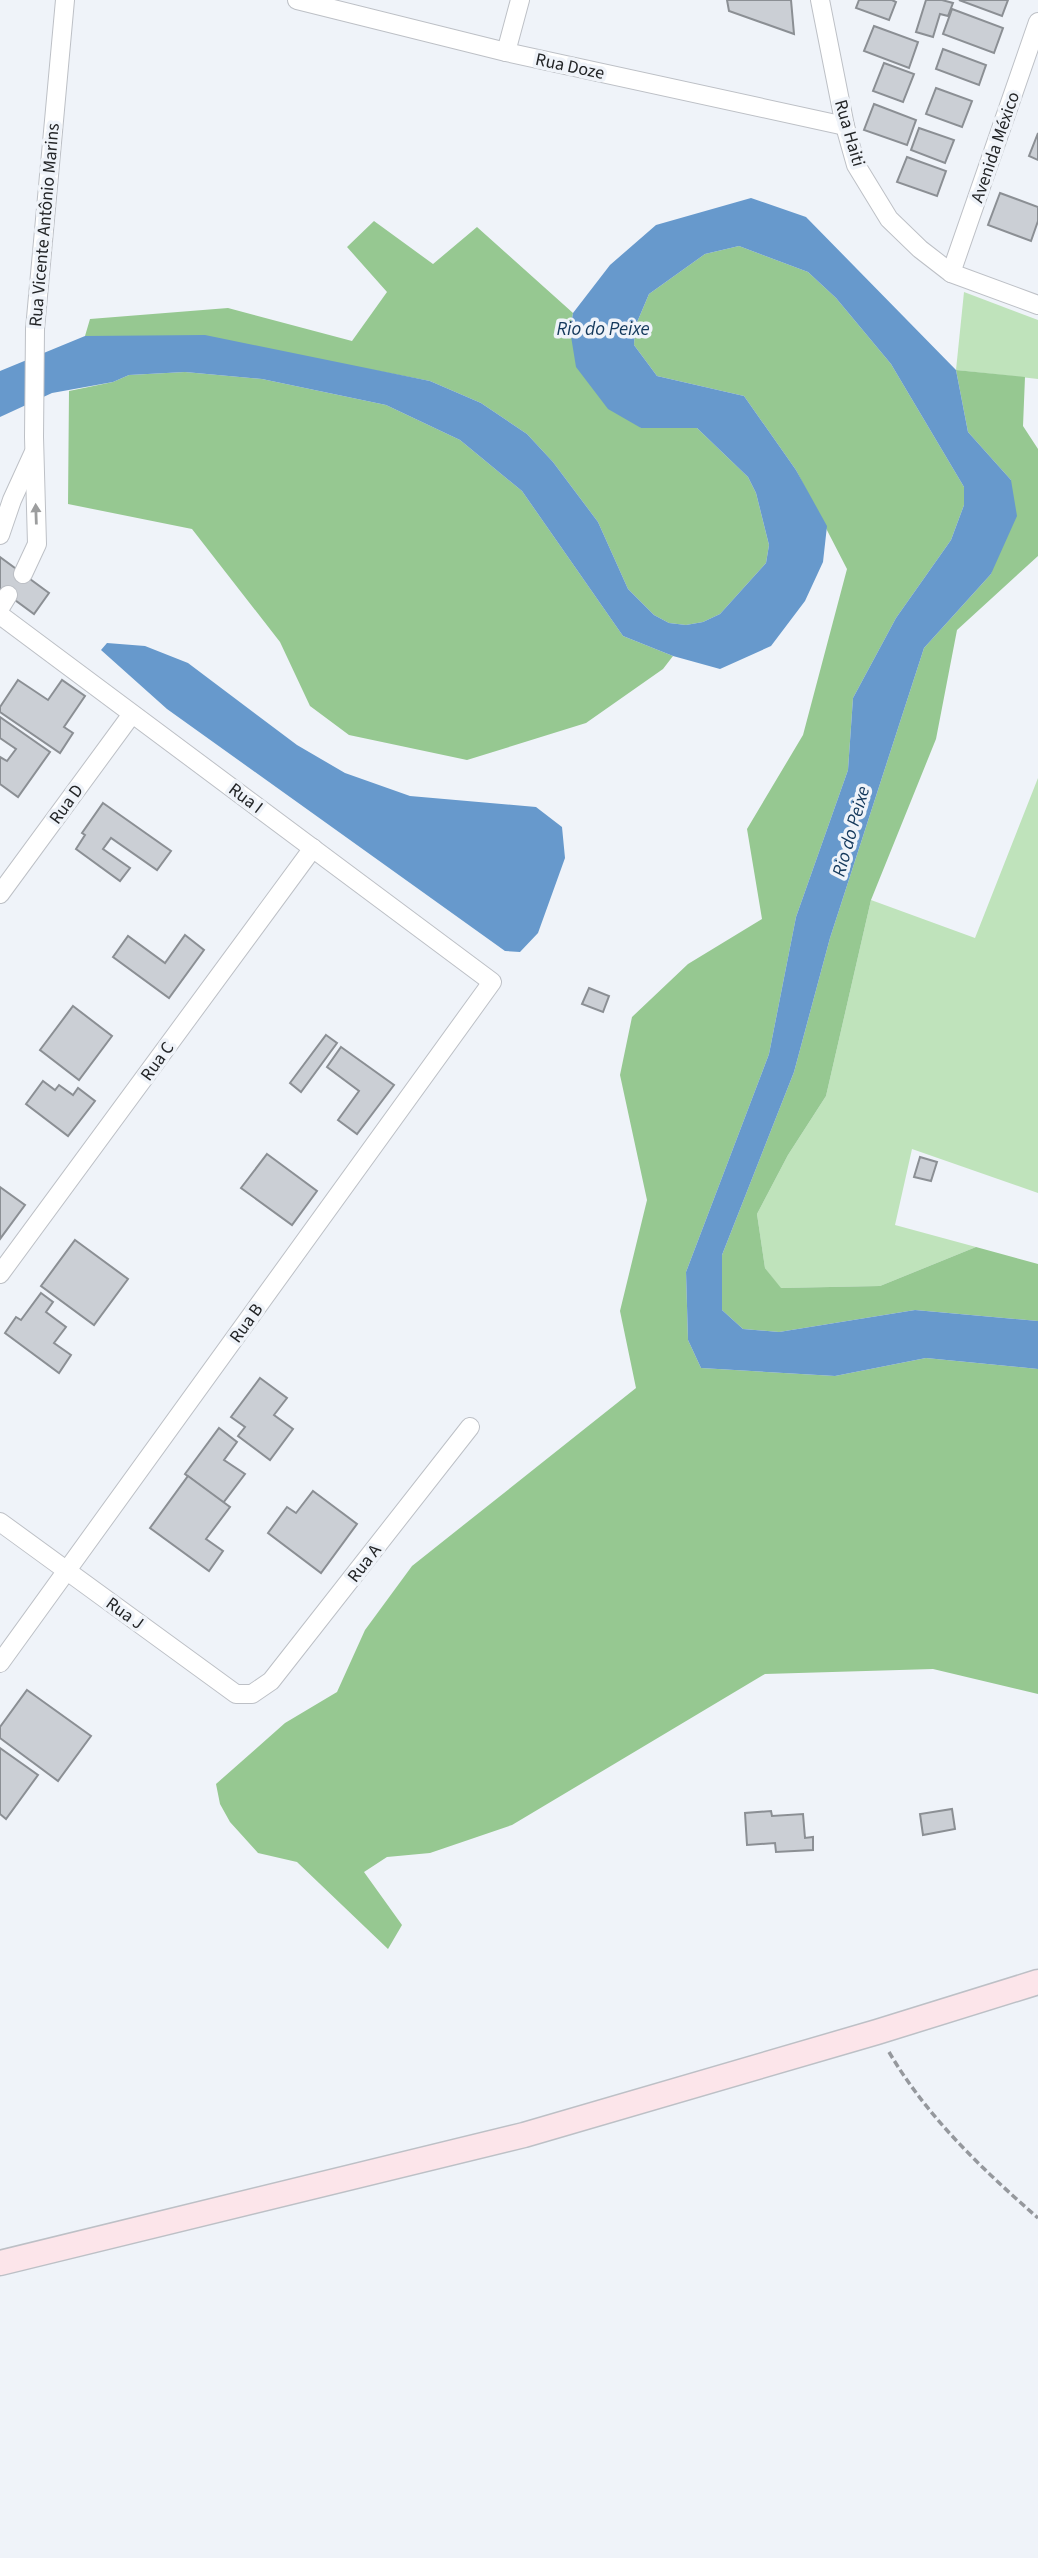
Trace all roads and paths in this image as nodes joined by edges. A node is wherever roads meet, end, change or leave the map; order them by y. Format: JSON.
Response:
{"nodes":[{"id":1,"x":65,"y":0,"type":"edge"},
{"id":2,"x":296,"y":0,"type":"edge"},
{"id":3,"x":520,"y":0,"type":"edge"},
{"id":4,"x":820,"y":0,"type":"edge"},
{"id":5,"x":1038,"y":22,"type":"edge"},
{"id":6,"x":506,"y":52,"type":"junction"},
{"id":7,"x":1032,"y":62,"type":"edge"},
{"id":8,"x":845,"y":126,"type":"junction"},
{"id":9,"x":951,"y":273,"type":"junction"},
{"id":10,"x":1038,"y":305,"type":"edge"},
{"id":11,"x":34,"y":444,"type":"junction"},
{"id":12,"x":0,"y":535,"type":"edge"},
{"id":13,"x":23,"y":574,"type":"dead end"},
{"id":14,"x":0,"y":615,"type":"edge"},
{"id":15,"x":132,"y":714,"type":"junction"},
{"id":16,"x":313,"y":848,"type":"junction"},
{"id":17,"x":0,"y":894,"type":"edge"},
{"id":18,"x":492,"y":982,"type":"joint"},
{"id":19,"x":0,"y":1274,"type":"edge"},
{"id":20,"x":470,"y":1427,"type":"dead end"},
{"id":21,"x":0,"y":1522,"type":"edge"},
{"id":22,"x":67,"y":1571,"type":"junction"},
{"id":23,"x":0,"y":1663,"type":"edge"},
{"id":24,"x":252,"y":1694,"type":"joint"},
{"id":25,"x":1038,"y":1982,"type":"edge"},
{"id":26,"x":877,"y":2032,"type":"junction"},
{"id":27,"x":1038,"y":2218,"type":"edge"},
{"id":28,"x":0,"y":2263,"type":"edge"}],
"edges":[{"from":1,"to":11,"type":"street","name":"Rua Vicente Antônio Marins"},
{"from":2,"to":6,"type":"street","name":"Rua Doze"},
{"from":3,"to":6,"type":"street"},
{"from":4,"to":8,"type":"street","name":"Rua Haiti"},
{"from":5,"to":7,"type":"street","name":"Avenida México"},
{"from":6,"to":8,"type":"street","name":"Rua Doze"},
{"from":7,"to":9,"type":"street","name":"Avenida México"},
{"from":8,"to":9,"type":"street","name":"Rua Haiti"},
{"from":9,"to":10,"type":"street","name":"Rua Haiti"},
{"from":11,"to":12,"type":"street","name":"Rua Vicente Antônio Marins"},
{"from":13,"to":11,"type":"street","name":"Rua Vicente Antônio Marins","one_way":true},
{"from":14,"to":15,"type":"street","name":"Rua I"},
{"from":15,"to":16,"type":"street","name":"Rua I"},
{"from":15,"to":17,"type":"street","name":"Rua D"},
{"from":16,"to":18,"type":"street","name":"Rua I"},
{"from":16,"to":19,"type":"street","name":"Rua C"},
{"from":18,"to":22,"type":"street","name":"Rua B"},
{"from":20,"to":24,"type":"street","name":"Rua A"},
{"from":21,"to":22,"type":"street","name":"Rua J"},
{"from":22,"to":23,"type":"street","name":"Rua B"},
{"from":22,"to":24,"type":"street","name":"Rua J"},
{"from":25,"to":26,"type":"street"},
{"from":26,"to":27,"type":"path"},
{"from":26,"to":28,"type":"street"}]}
